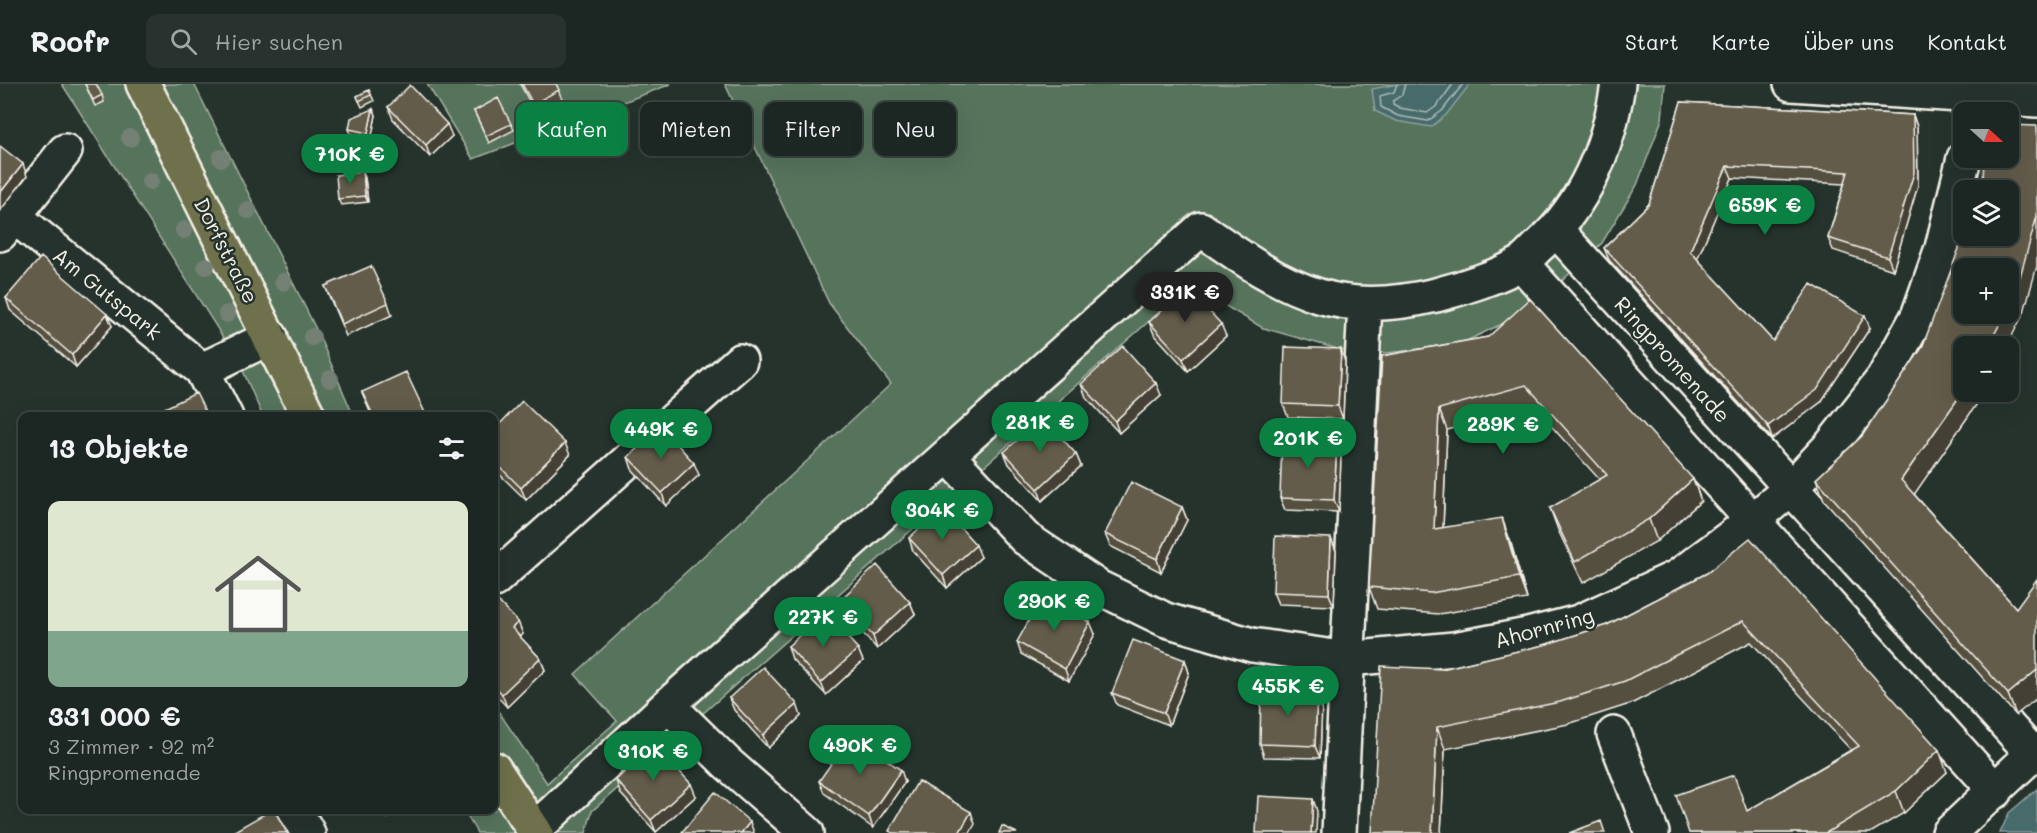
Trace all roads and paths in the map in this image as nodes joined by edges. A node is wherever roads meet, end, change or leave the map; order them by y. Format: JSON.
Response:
{"nodes":[{"id":1,"x":143,"y":84,"type":"edge"},
{"id":2,"x":1618,"y":84,"type":"edge"},
{"id":3,"x":1791,"y":84,"type":"edge"},
{"id":4,"x":1973,"y":97,"type":"edge"},
{"id":5,"x":2037,"y":100,"type":"edge"},
{"id":6,"x":66,"y":151,"type":"dead end"},
{"id":7,"x":1962,"y":168,"type":"edge"},
{"id":8,"x":7,"y":225,"type":"edge"},
{"id":9,"x":1556,"y":230,"type":"junction"},
{"id":10,"x":1521,"y":263,"type":"junction"},
{"id":11,"x":1365,"y":304,"type":"junction"},
{"id":12,"x":271,"y":338,"type":"junction"},
{"id":13,"x":740,"y":361,"type":"dead end"},
{"id":14,"x":202,"y":370,"type":"junction"},
{"id":15,"x":223,"y":412,"type":"edge"},
{"id":16,"x":307,"y":412,"type":"edge"},
{"id":17,"x":948,"y":456,"type":"junction"},
{"id":18,"x":1791,"y":488,"type":"junction"},
{"id":19,"x":1751,"y":522,"type":"junction"},
{"id":20,"x":498,"y":576,"type":"edge"},
{"id":21,"x":1348,"y":659,"type":"junction"},
{"id":22,"x":668,"y":705,"type":"junction"},
{"id":23,"x":1614,"y":734,"type":"dead end"},
{"id":24,"x":2035,"y":752,"type":"edge"},
{"id":25,"x":498,"y":776,"type":"edge"},
{"id":26,"x":1996,"y":791,"type":"junction"},
{"id":27,"x":297,"y":814,"type":"edge"},
{"id":28,"x":535,"y":831,"type":"edge"},
{"id":29,"x":1953,"y":832,"type":"edge"},
{"id":30,"x":308,"y":833,"type":"edge"},
{"id":31,"x":807,"y":833,"type":"edge"},
{"id":32,"x":1339,"y":833,"type":"edge"},
{"id":33,"x":1652,"y":833,"type":"edge"}],
"edges":[{"from":1,"to":12,"type":"main road","name":"Dorfstraße"},
{"from":2,"to":9,"type":"street"},
{"from":3,"to":4,"type":"street"},
{"from":4,"to":5,"type":"street"},
{"from":6,"to":8,"type":"street","name":"Am Gutspark"},
{"from":7,"to":18,"type":"street","name":"Ahornring"},
{"from":8,"to":14,"type":"street","name":"Am Gutspark"},
{"from":9,"to":10,"type":"street"},
{"from":9,"to":18,"type":"street","name":"Ringpromenade"},
{"from":10,"to":11,"type":"street"},
{"from":10,"to":19,"type":"street"},
{"from":11,"to":17,"type":"street"},
{"from":11,"to":21,"type":"street"},
{"from":12,"to":14,"type":"street"},
{"from":12,"to":16,"type":"main road","name":"Dorfstraße"},
{"from":13,"to":20,"type":"street"},
{"from":14,"to":15,"type":"street","name":"Am Gutspark"},
{"from":17,"to":21,"type":"street","name":"Ahornring"},
{"from":17,"to":22,"type":"street"},
{"from":18,"to":19,"type":"street","name":"Ahornring"},
{"from":18,"to":24,"type":"street"},
{"from":19,"to":21,"type":"street","name":"Ahornring"},
{"from":19,"to":26,"type":"street"},
{"from":21,"to":32,"type":"street"},
{"from":22,"to":28,"type":"street"},
{"from":22,"to":31,"type":"street"},
{"from":23,"to":33,"type":"street"},
{"from":24,"to":26,"type":"street"},
{"from":25,"to":28,"type":"main road"},
{"from":26,"to":29,"type":"street"},
{"from":27,"to":30,"type":"street"}]}
